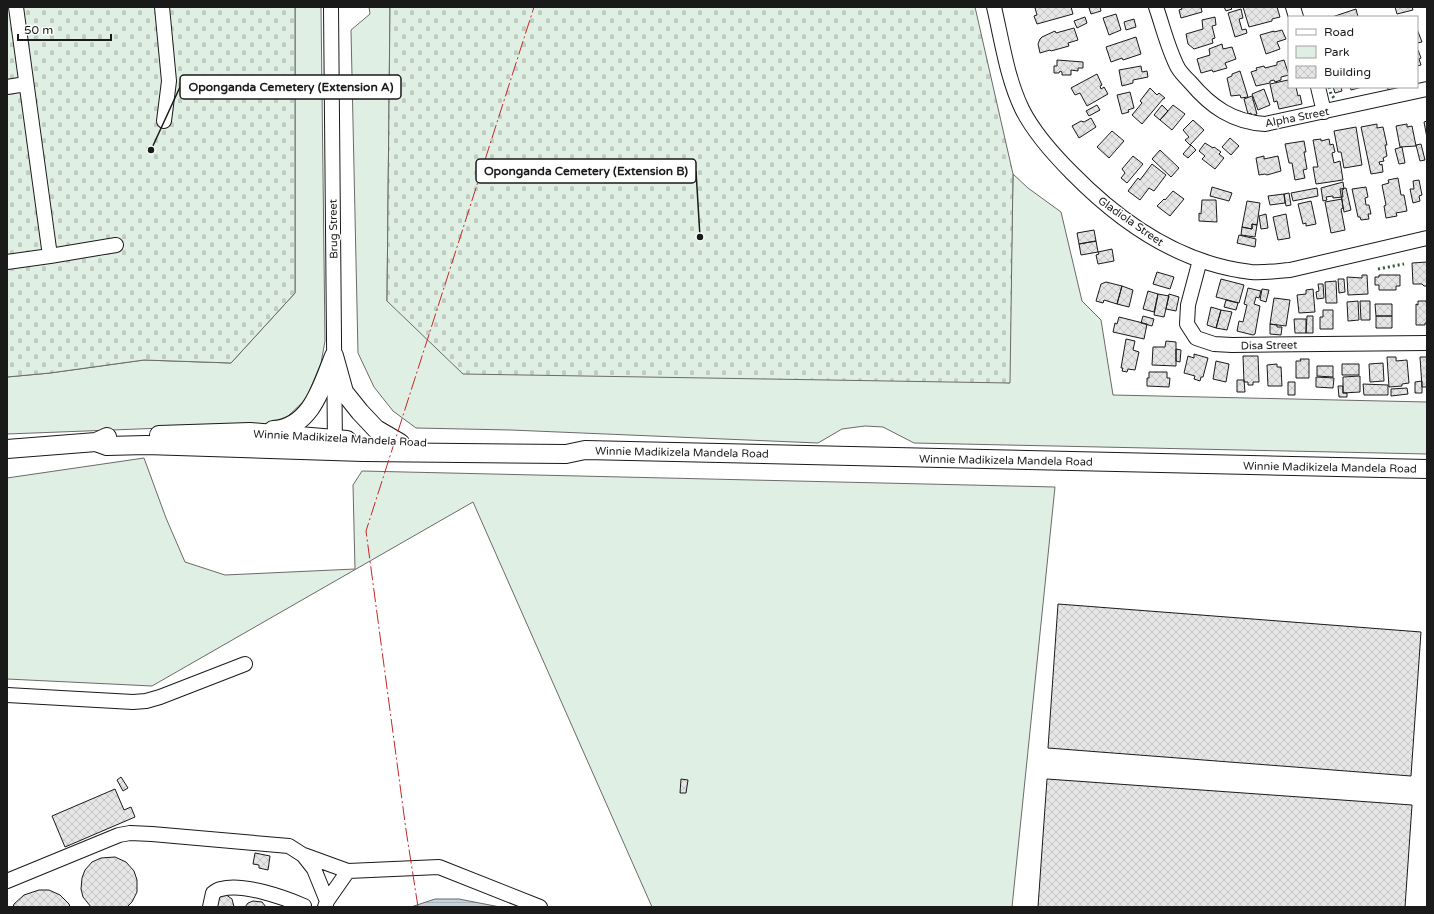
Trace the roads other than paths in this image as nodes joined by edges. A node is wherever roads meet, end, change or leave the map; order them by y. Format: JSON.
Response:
{"nodes":[{"id":1,"x":16,"y":7,"type":"edge"},
{"id":2,"x":162,"y":7,"type":"edge"},
{"id":3,"x":331,"y":7,"type":"edge"},
{"id":4,"x":994,"y":7,"type":"edge"},
{"id":5,"x":1156,"y":7,"type":"edge"},
{"id":6,"x":26,"y":84,"type":"junction"},
{"id":7,"x":7,"y":87,"type":"edge"},
{"id":8,"x":1318,"y":88,"type":"edge"},
{"id":9,"x":1427,"y":89,"type":"edge"},
{"id":10,"x":1324,"y":112,"type":"junction"},
{"id":11,"x":164,"y":121,"type":"dead end"},
{"id":12,"x":1427,"y":238,"type":"edge"},
{"id":13,"x":116,"y":245,"type":"dead end"},
{"id":14,"x":50,"y":256,"type":"junction"},
{"id":15,"x":1200,"y":260,"type":"junction"},
{"id":16,"x":7,"y":262,"type":"edge"},
{"id":17,"x":1427,"y":343,"type":"edge"},
{"id":18,"x":334,"y":356,"type":"junction"},
{"id":19,"x":250,"y":432,"type":"junction"},
{"id":20,"x":96,"y":442,"type":"junction"},
{"id":21,"x":400,"y":443,"type":"junction"},
{"id":22,"x":335,"y":445,"type":"junction"},
{"id":23,"x":7,"y":449,"type":"edge"},
{"id":24,"x":585,"y":450,"type":"junction"},
{"id":25,"x":1427,"y":469,"type":"edge"},
{"id":26,"x":245,"y":664,"type":"dead end"},
{"id":27,"x":7,"y":695,"type":"edge"},
{"id":28,"x":303,"y":855,"type":"junction"},
{"id":29,"x":348,"y":871,"type":"junction"},
{"id":30,"x":7,"y":881,"type":"edge"},
{"id":31,"x":326,"y":904,"type":"edge"},
{"id":32,"x":210,"y":907,"type":"edge"},
{"id":33,"x":304,"y":907,"type":"edge"},
{"id":34,"x":540,"y":907,"type":"edge"}],
"edges":[{"from":1,"to":6,"type":"street"},
{"from":2,"to":11,"type":"street"},
{"from":3,"to":18,"type":"street","name":"Brug Street"},
{"from":4,"to":15,"type":"street","name":"Gladiola Street"},
{"from":5,"to":10,"type":"street","name":"Alpha Street"},
{"from":6,"to":7,"type":"street"},
{"from":6,"to":14,"type":"street"},
{"from":8,"to":10,"type":"street"},
{"from":9,"to":10,"type":"street","name":"Alpha Street"},
{"from":12,"to":15,"type":"street","name":"Gladiola Street"},
{"from":13,"to":14,"type":"street"},
{"from":14,"to":16,"type":"street"},
{"from":15,"to":17,"type":"street","name":"Disa Street"},
{"from":18,"to":19,"type":"main road"},
{"from":18,"to":21,"type":"main road"},
{"from":18,"to":22,"type":"street","name":"Brug Street"},
{"from":19,"to":20,"type":"main road","name":"Winnie Madikizela Mandela Road"},
{"from":19,"to":22,"type":"main road","name":"Winnie Madikizela Mandela Road"},
{"from":20,"to":22,"type":"main road","name":"Winnie Madikizela Mandela Road"},
{"from":20,"to":23,"type":"main road","name":"Winnie Madikizela Mandela Road"},
{"from":21,"to":22,"type":"main road","name":"Winnie Madikizela Mandela Road"},
{"from":21,"to":24,"type":"main road","name":"Winnie Madikizela Mandela Road"},
{"from":22,"to":24,"type":"main road","name":"Winnie Madikizela Mandela Road"},
{"from":24,"to":25,"type":"main road","name":"Winnie Madikizela Mandela Road"},
{"from":26,"to":27,"type":"street"},
{"from":28,"to":29,"type":"street"},
{"from":28,"to":30,"type":"street"},
{"from":28,"to":31,"type":"street"},
{"from":29,"to":31,"type":"street"},
{"from":29,"to":34,"type":"street"},
{"from":32,"to":33,"type":"street"}]}
